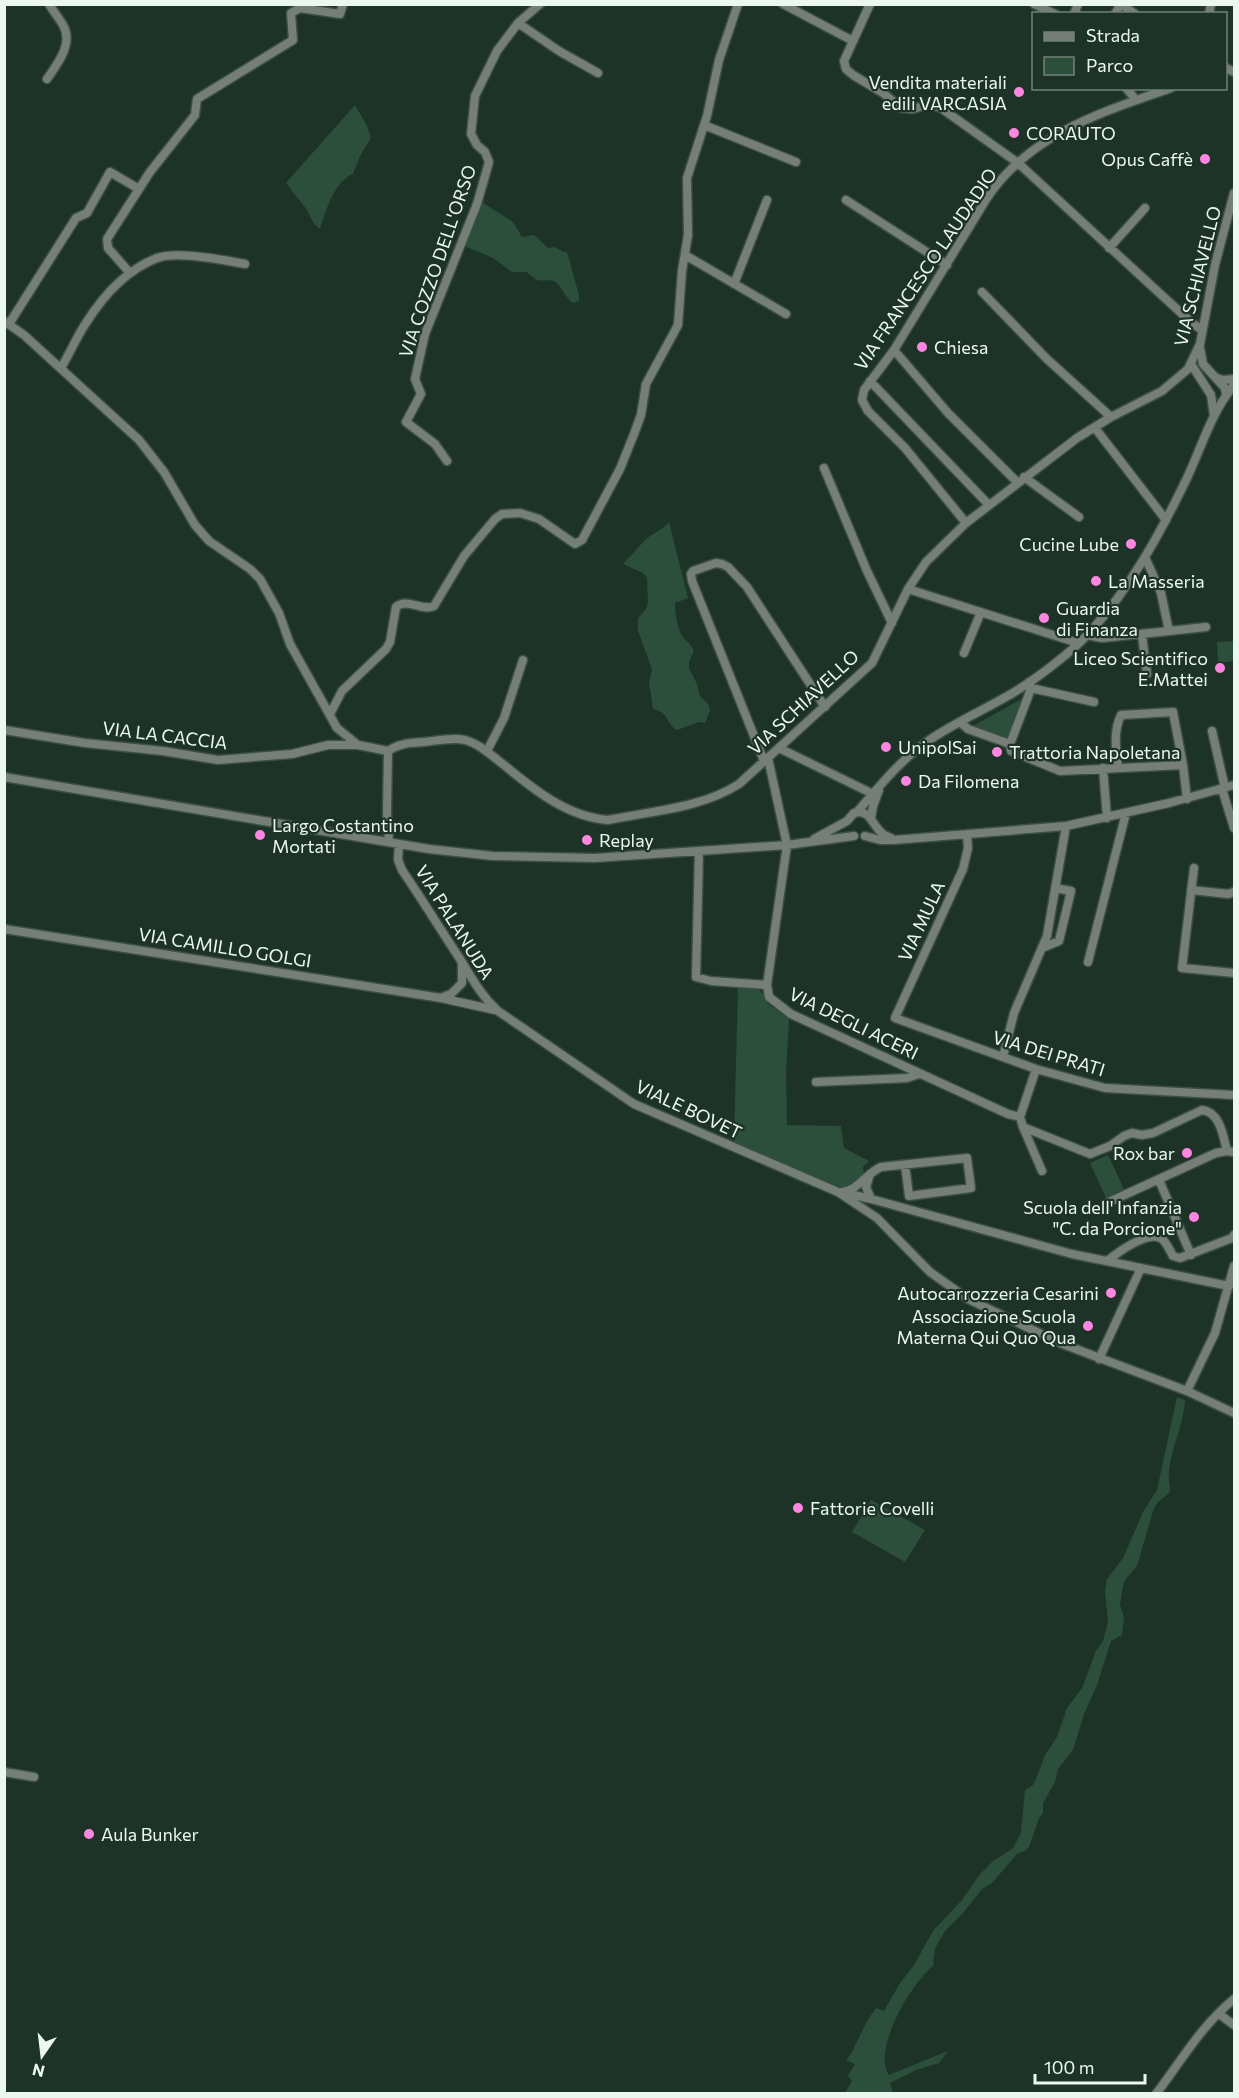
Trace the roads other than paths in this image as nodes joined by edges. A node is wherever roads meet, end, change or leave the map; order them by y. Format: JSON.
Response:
{"nodes":[{"id":1,"x":49,"y":4,"type":"edge"},
{"id":2,"x":343,"y":4,"type":"edge"},
{"id":3,"x":540,"y":4,"type":"edge"},
{"id":4,"x":738,"y":4,"type":"edge"},
{"id":5,"x":783,"y":4,"type":"edge"},
{"id":6,"x":870,"y":4,"type":"edge"},
{"id":7,"x":1034,"y":4,"type":"edge"},
{"id":8,"x":1046,"y":7,"type":"edge"},
{"id":9,"x":518,"y":22,"type":"junction"},
{"id":10,"x":853,"y":41,"type":"junction"},
{"id":11,"x":598,"y":73,"type":"dead end"},
{"id":12,"x":47,"y":79,"type":"dead end"},
{"id":13,"x":1128,"y":90,"type":"edge"},
{"id":14,"x":1165,"y":90,"type":"edge"},
{"id":15,"x":1136,"y":100,"type":"junction"},
{"id":16,"x":704,"y":125,"type":"junction"},
{"id":17,"x":795,"y":162,"type":"dead end"},
{"id":18,"x":1018,"y":163,"type":"junction"},
{"id":19,"x":139,"y":189,"type":"junction"},
{"id":20,"x":1234,"y":193,"type":"edge"},
{"id":21,"x":767,"y":200,"type":"dead end"},
{"id":22,"x":846,"y":200,"type":"dead end"},
{"id":23,"x":1145,"y":208,"type":"dead end"},
{"id":24,"x":1109,"y":248,"type":"junction"},
{"id":25,"x":685,"y":255,"type":"junction"},
{"id":26,"x":245,"y":264,"type":"dead end"},
{"id":27,"x":947,"y":265,"type":"junction"},
{"id":28,"x":130,"y":273,"type":"junction"},
{"id":29,"x":734,"y":284,"type":"junction"},
{"id":30,"x":982,"y":292,"type":"dead end"},
{"id":31,"x":786,"y":315,"type":"dead end"},
{"id":32,"x":7,"y":322,"type":"edge"},
{"id":33,"x":1202,"y":330,"type":"junction"},
{"id":34,"x":1200,"y":344,"type":"junction"},
{"id":35,"x":894,"y":350,"type":"junction"},
{"id":36,"x":1192,"y":362,"type":"junction"},
{"id":37,"x":1203,"y":364,"type":"junction"},
{"id":38,"x":61,"y":368,"type":"junction"},
{"id":39,"x":1197,"y":375,"type":"junction"},
{"id":40,"x":1178,"y":378,"type":"junction"},
{"id":41,"x":1217,"y":378,"type":"junction"},
{"id":42,"x":1234,"y":379,"type":"edge"},
{"id":43,"x":870,"y":381,"type":"junction"},
{"id":44,"x":1234,"y":385,"type":"edge"},
{"id":45,"x":1211,"y":395,"type":"junction"},
{"id":46,"x":1225,"y":397,"type":"junction"},
{"id":47,"x":1214,"y":416,"type":"junction"},
{"id":48,"x":1111,"y":417,"type":"junction"},
{"id":49,"x":1095,"y":428,"type":"junction"},
{"id":50,"x":447,"y":461,"type":"dead end"},
{"id":51,"x":824,"y":468,"type":"dead end"},
{"id":52,"x":1021,"y":480,"type":"junction"},
{"id":53,"x":989,"y":505,"type":"junction"},
{"id":54,"x":1079,"y":517,"type":"dead end"},
{"id":55,"x":1166,"y":519,"type":"junction"},
{"id":56,"x":966,"y":523,"type":"junction"},
{"id":57,"x":1144,"y":557,"type":"junction"},
{"id":58,"x":908,"y":589,"type":"junction"},
{"id":59,"x":981,"y":612,"type":"junction"},
{"id":60,"x":892,"y":623,"type":"junction"},
{"id":61,"x":1206,"y":627,"type":"dead end"},
{"id":62,"x":1169,"y":631,"type":"junction"},
{"id":63,"x":1142,"y":634,"type":"junction"},
{"id":64,"x":1087,"y":635,"type":"junction"},
{"id":65,"x":1078,"y":643,"type":"junction"},
{"id":66,"x":964,"y":653,"type":"dead end"},
{"id":67,"x":523,"y":660,"type":"dead end"},
{"id":68,"x":1148,"y":674,"type":"dead end"},
{"id":69,"x":1030,"y":685,"type":"junction"},
{"id":70,"x":1094,"y":702,"type":"dead end"},
{"id":71,"x":825,"y":707,"type":"junction"},
{"id":72,"x":330,"y":714,"type":"junction"},
{"id":73,"x":960,"y":722,"type":"junction"},
{"id":74,"x":4,"y":730,"type":"edge"},
{"id":75,"x":1212,"y":731,"type":"dead end"},
{"id":76,"x":1010,"y":744,"type":"junction"},
{"id":77,"x":358,"y":745,"type":"junction"},
{"id":78,"x":779,"y":748,"type":"junction"},
{"id":79,"x":388,"y":751,"type":"junction"},
{"id":80,"x":487,"y":751,"type":"junction"},
{"id":81,"x":766,"y":759,"type":"junction"},
{"id":82,"x":1183,"y":765,"type":"junction"},
{"id":83,"x":1118,"y":767,"type":"junction"},
{"id":84,"x":1103,"y":768,"type":"junction"},
{"id":85,"x":4,"y":777,"type":"edge"},
{"id":86,"x":882,"y":785,"type":"junction"},
{"id":87,"x":1234,"y":785,"type":"edge"},
{"id":88,"x":1224,"y":789,"type":"junction"},
{"id":89,"x":873,"y":794,"type":"junction"},
{"id":90,"x":1187,"y":799,"type":"junction"},
{"id":91,"x":857,"y":812,"type":"junction"},
{"id":92,"x":1126,"y":813,"type":"junction"},
{"id":93,"x":1107,"y":818,"type":"junction"},
{"id":94,"x":872,"y":820,"type":"junction"},
{"id":95,"x":847,"y":821,"type":"junction"},
{"id":96,"x":1066,"y":826,"type":"junction"},
{"id":97,"x":1234,"y":828,"type":"edge"},
{"id":98,"x":968,"y":834,"type":"junction"},
{"id":99,"x":854,"y":836,"type":"junction"},
{"id":100,"x":865,"y":836,"type":"junction"},
{"id":101,"x":894,"y":840,"type":"junction"},
{"id":102,"x":810,"y":841,"type":"junction"},
{"id":103,"x":389,"y":842,"type":"junction"},
{"id":104,"x":399,"y":844,"type":"junction"},
{"id":105,"x":787,"y":845,"type":"junction"},
{"id":106,"x":699,"y":851,"type":"junction"},
{"id":107,"x":1194,"y":868,"type":"dead end"},
{"id":108,"x":1055,"y":888,"type":"junction"},
{"id":109,"x":1191,"y":890,"type":"junction"},
{"id":110,"x":1234,"y":892,"type":"edge"},
{"id":111,"x":4,"y":929,"type":"edge"},
{"id":112,"x":1042,"y":948,"type":"junction"},
{"id":113,"x":1088,"y":962,"type":"dead end"},
{"id":114,"x":462,"y":963,"type":"junction"},
{"id":115,"x":1234,"y":973,"type":"edge"},
{"id":116,"x":767,"y":985,"type":"junction"},
{"id":117,"x":441,"y":998,"type":"junction"},
{"id":118,"x":498,"y":1011,"type":"junction"},
{"id":119,"x":895,"y":1018,"type":"joint"},
{"id":120,"x":1003,"y":1057,"type":"junction"},
{"id":121,"x":1036,"y":1069,"type":"junction"},
{"id":122,"x":919,"y":1074,"type":"junction"},
{"id":123,"x":816,"y":1082,"type":"dead end"},
{"id":124,"x":1234,"y":1095,"type":"edge"},
{"id":125,"x":1020,"y":1117,"type":"junction"},
{"id":126,"x":1023,"y":1127,"type":"junction"},
{"id":127,"x":1231,"y":1151,"type":"edge"},
{"id":128,"x":905,"y":1165,"type":"junction"},
{"id":129,"x":872,"y":1171,"type":"junction"},
{"id":130,"x":1042,"y":1171,"type":"dead end"},
{"id":131,"x":1159,"y":1180,"type":"junction"},
{"id":132,"x":838,"y":1192,"type":"junction"},
{"id":133,"x":871,"y":1199,"type":"junction"},
{"id":134,"x":1109,"y":1202,"type":"dead end"},
{"id":135,"x":899,"y":1206,"type":"junction"},
{"id":136,"x":877,"y":1218,"type":"junction"},
{"id":137,"x":1234,"y":1235,"type":"edge"},
{"id":138,"x":1191,"y":1255,"type":"junction"},
{"id":139,"x":1107,"y":1261,"type":"junction"},
{"id":140,"x":1234,"y":1266,"type":"edge"},
{"id":141,"x":1141,"y":1268,"type":"junction"},
{"id":142,"x":1229,"y":1286,"type":"junction"},
{"id":143,"x":1099,"y":1359,"type":"junction"},
{"id":144,"x":1187,"y":1391,"type":"junction"},
{"id":145,"x":1234,"y":1413,"type":"edge"},
{"id":146,"x":4,"y":1772,"type":"edge"},
{"id":147,"x":34,"y":1777,"type":"dead end"},
{"id":148,"x":1234,"y":1999,"type":"edge"},
{"id":149,"x":1219,"y":2014,"type":"junction"},
{"id":150,"x":1234,"y":2025,"type":"edge"},
{"id":151,"x":1156,"y":2094,"type":"edge"}],
"edges":[{"from":1,"to":12,"type":"street"},
{"from":2,"to":19,"type":"street"},
{"from":3,"to":9,"type":"street","name":"VIA COZZO DELL'ORSO"},
{"from":4,"to":16,"type":"street"},
{"from":5,"to":10,"type":"street"},
{"from":6,"to":10,"type":"street"},
{"from":7,"to":8,"type":"street"},
{"from":9,"to":11,"type":"street"},
{"from":9,"to":50,"type":"street","name":"VIA COZZO DELL'ORSO"},
{"from":10,"to":18,"type":"street"},
{"from":13,"to":15,"type":"street"},
{"from":14,"to":15,"type":"street","name":"VIA FRANCESCO LAUDADIO"},
{"from":15,"to":18,"type":"street","name":"VIA FRANCESCO LAUDADIO"},
{"from":16,"to":17,"type":"street"},
{"from":16,"to":25,"type":"street"},
{"from":18,"to":24,"type":"street"},
{"from":18,"to":27,"type":"street","name":"VIA FRANCESCO LAUDADIO"},
{"from":19,"to":28,"type":"street"},
{"from":19,"to":32,"type":"street"},
{"from":20,"to":33,"type":"street","name":"VIA SCHIAVELLO"},
{"from":21,"to":29,"type":"street"},
{"from":22,"to":27,"type":"street"},
{"from":23,"to":24,"type":"street"},
{"from":24,"to":33,"type":"street"},
{"from":25,"to":29,"type":"street"},
{"from":25,"to":72,"type":"street"},
{"from":26,"to":28,"type":"street"},
{"from":27,"to":35,"type":"street","name":"VIA FRANCESCO LAUDADIO"},
{"from":28,"to":38,"type":"street"},
{"from":29,"to":31,"type":"street"},
{"from":30,"to":48,"type":"street"},
{"from":32,"to":38,"type":"street"},
{"from":33,"to":34,"type":"street","name":"VIA SCHIAVELLO"},
{"from":34,"to":36,"type":"street","name":"VIA SCHIAVELLO"},
{"from":34,"to":37,"type":"street"},
{"from":35,"to":43,"type":"street","name":"VIA FRANCESCO LAUDADIO"},
{"from":35,"to":52,"type":"street"},
{"from":36,"to":37,"type":"street"},
{"from":36,"to":39,"type":"street"},
{"from":36,"to":40,"type":"street","name":"VIA SCHIAVELLO"},
{"from":37,"to":41,"type":"street"},
{"from":38,"to":72,"type":"street"},
{"from":39,"to":40,"type":"street"},
{"from":39,"to":45,"type":"street"},
{"from":40,"to":48,"type":"street","name":"VIA SCHIAVELLO"},
{"from":41,"to":42,"type":"street"},
{"from":41,"to":46,"type":"street"},
{"from":43,"to":53,"type":"street"},
{"from":43,"to":56,"type":"street","name":"VIA FRANCESCO LAUDADIO"},
{"from":44,"to":46,"type":"street"},
{"from":45,"to":46,"type":"street"},
{"from":45,"to":47,"type":"street"},
{"from":46,"to":47,"type":"street"},
{"from":47,"to":55,"type":"street"},
{"from":48,"to":49,"type":"street","name":"VIA SCHIAVELLO"},
{"from":49,"to":52,"type":"street","name":"VIA SCHIAVELLO"},
{"from":49,"to":55,"type":"street"},
{"from":51,"to":60,"type":"street"},
{"from":52,"to":53,"type":"street","name":"VIA SCHIAVELLO"},
{"from":52,"to":54,"type":"street"},
{"from":53,"to":56,"type":"street","name":"VIA SCHIAVELLO"},
{"from":55,"to":57,"type":"street"},
{"from":56,"to":58,"type":"street","name":"VIA SCHIAVELLO"},
{"from":57,"to":62,"type":"street"},
{"from":57,"to":64,"type":"street"},
{"from":58,"to":59,"type":"street"},
{"from":58,"to":60,"type":"street","name":"VIA SCHIAVELLO"},
{"from":59,"to":65,"type":"street"},
{"from":59,"to":66,"type":"street"},
{"from":60,"to":71,"type":"street","name":"VIA SCHIAVELLO"},
{"from":61,"to":62,"type":"street"},
{"from":62,"to":63,"type":"street"},
{"from":63,"to":64,"type":"street"},
{"from":63,"to":68,"type":"street"},
{"from":64,"to":65,"type":"street"},
{"from":65,"to":69,"type":"street"},
{"from":67,"to":80,"type":"street"},
{"from":69,"to":70,"type":"street"},
{"from":69,"to":73,"type":"street"},
{"from":69,"to":76,"type":"street"},
{"from":71,"to":78,"type":"street","name":"VIA SCHIAVELLO"},
{"from":71,"to":81,"type":"street"},
{"from":72,"to":77,"type":"street"},
{"from":73,"to":76,"type":"street"},
{"from":73,"to":86,"type":"street"},
{"from":74,"to":77,"type":"street","name":"VIA LA CACCIA"},
{"from":75,"to":88,"type":"street"},
{"from":76,"to":84,"type":"street"},
{"from":77,"to":79,"type":"street"},
{"from":78,"to":81,"type":"street","name":"VIA SCHIAVELLO"},
{"from":78,"to":89,"type":"street"},
{"from":79,"to":80,"type":"street","name":"VIA SCHIAVELLO"},
{"from":79,"to":103,"type":"street"},
{"from":80,"to":81,"type":"street","name":"VIA SCHIAVELLO"},
{"from":81,"to":105,"type":"street"},
{"from":82,"to":83,"type":"street"},
{"from":82,"to":83,"type":"street"},
{"from":82,"to":90,"type":"street"},
{"from":83,"to":84,"type":"street"},
{"from":84,"to":93,"type":"street"},
{"from":85,"to":103,"type":"street"},
{"from":86,"to":89,"type":"street"},
{"from":86,"to":94,"type":"street"},
{"from":87,"to":88,"type":"street"},
{"from":88,"to":90,"type":"street"},
{"from":88,"to":97,"type":"street"},
{"from":89,"to":91,"type":"street"},
{"from":90,"to":92,"type":"street"},
{"from":91,"to":94,"type":"street"},
{"from":91,"to":95,"type":"street"},
{"from":92,"to":93,"type":"street"},
{"from":92,"to":113,"type":"street"},
{"from":93,"to":96,"type":"street"},
{"from":94,"to":100,"type":"street"},
{"from":94,"to":101,"type":"street"},
{"from":95,"to":99,"type":"street"},
{"from":95,"to":102,"type":"street"},
{"from":96,"to":98,"type":"street"},
{"from":96,"to":108,"type":"street"},
{"from":98,"to":101,"type":"street"},
{"from":98,"to":119,"type":"street","name":"VIA MULA"},
{"from":99,"to":100,"type":"street"},
{"from":99,"to":102,"type":"street"},
{"from":100,"to":101,"type":"street"},
{"from":102,"to":105,"type":"street"},
{"from":103,"to":104,"type":"street"},
{"from":104,"to":106,"type":"street"},
{"from":104,"to":114,"type":"street","name":"VIA PALANUDA"},
{"from":105,"to":106,"type":"street"},
{"from":105,"to":116,"type":"street","name":"VIA DEGLI ACERI"},
{"from":106,"to":116,"type":"street"},
{"from":107,"to":109,"type":"street"},
{"from":108,"to":112,"type":"street"},
{"from":108,"to":112,"type":"street"},
{"from":109,"to":110,"type":"street"},
{"from":109,"to":115,"type":"street"},
{"from":111,"to":117,"type":"street","name":"VIA CAMILLO GOLGI"},
{"from":112,"to":120,"type":"street"},
{"from":114,"to":117,"type":"street"},
{"from":114,"to":118,"type":"street","name":"VIA PALANUDA"},
{"from":116,"to":122,"type":"street","name":"VIA DEGLI ACERI"},
{"from":117,"to":118,"type":"street","name":"VIA CAMILLO GOLGI"},
{"from":118,"to":132,"type":"street","name":"VIALE BOVET"},
{"from":119,"to":120,"type":"street","name":"VIA DEI PRATI"},
{"from":120,"to":121,"type":"street","name":"VIA DEI PRATI"},
{"from":121,"to":124,"type":"street","name":"VIA DEI PRATI"},
{"from":121,"to":125,"type":"street"},
{"from":122,"to":123,"type":"street"},
{"from":122,"to":125,"type":"street","name":"VIA DEGLI ACERI"},
{"from":125,"to":126,"type":"street"},
{"from":126,"to":127,"type":"street"},
{"from":126,"to":130,"type":"street"},
{"from":127,"to":131,"type":"street"},
{"from":128,"to":128,"type":"street"},
{"from":128,"to":129,"type":"street"},
{"from":129,"to":132,"type":"street"},
{"from":129,"to":133,"type":"street"},
{"from":131,"to":134,"type":"street"},
{"from":131,"to":138,"type":"street"},
{"from":132,"to":133,"type":"street"},
{"from":132,"to":136,"type":"street","name":"VIALE BOVET"},
{"from":133,"to":135,"type":"street"},
{"from":135,"to":136,"type":"street"},
{"from":135,"to":139,"type":"street"},
{"from":136,"to":143,"type":"street","name":"VIALE BOVET"},
{"from":137,"to":138,"type":"street"},
{"from":138,"to":139,"type":"street"},
{"from":139,"to":141,"type":"street"},
{"from":140,"to":142,"type":"street"},
{"from":141,"to":142,"type":"street"},
{"from":141,"to":143,"type":"street"},
{"from":142,"to":144,"type":"street"},
{"from":143,"to":144,"type":"street","name":"VIALE BOVET"},
{"from":144,"to":145,"type":"street","name":"VIALE BOVET"},
{"from":146,"to":147,"type":"street"},
{"from":148,"to":149,"type":"street"},
{"from":149,"to":150,"type":"street"},
{"from":149,"to":151,"type":"street"}]}
